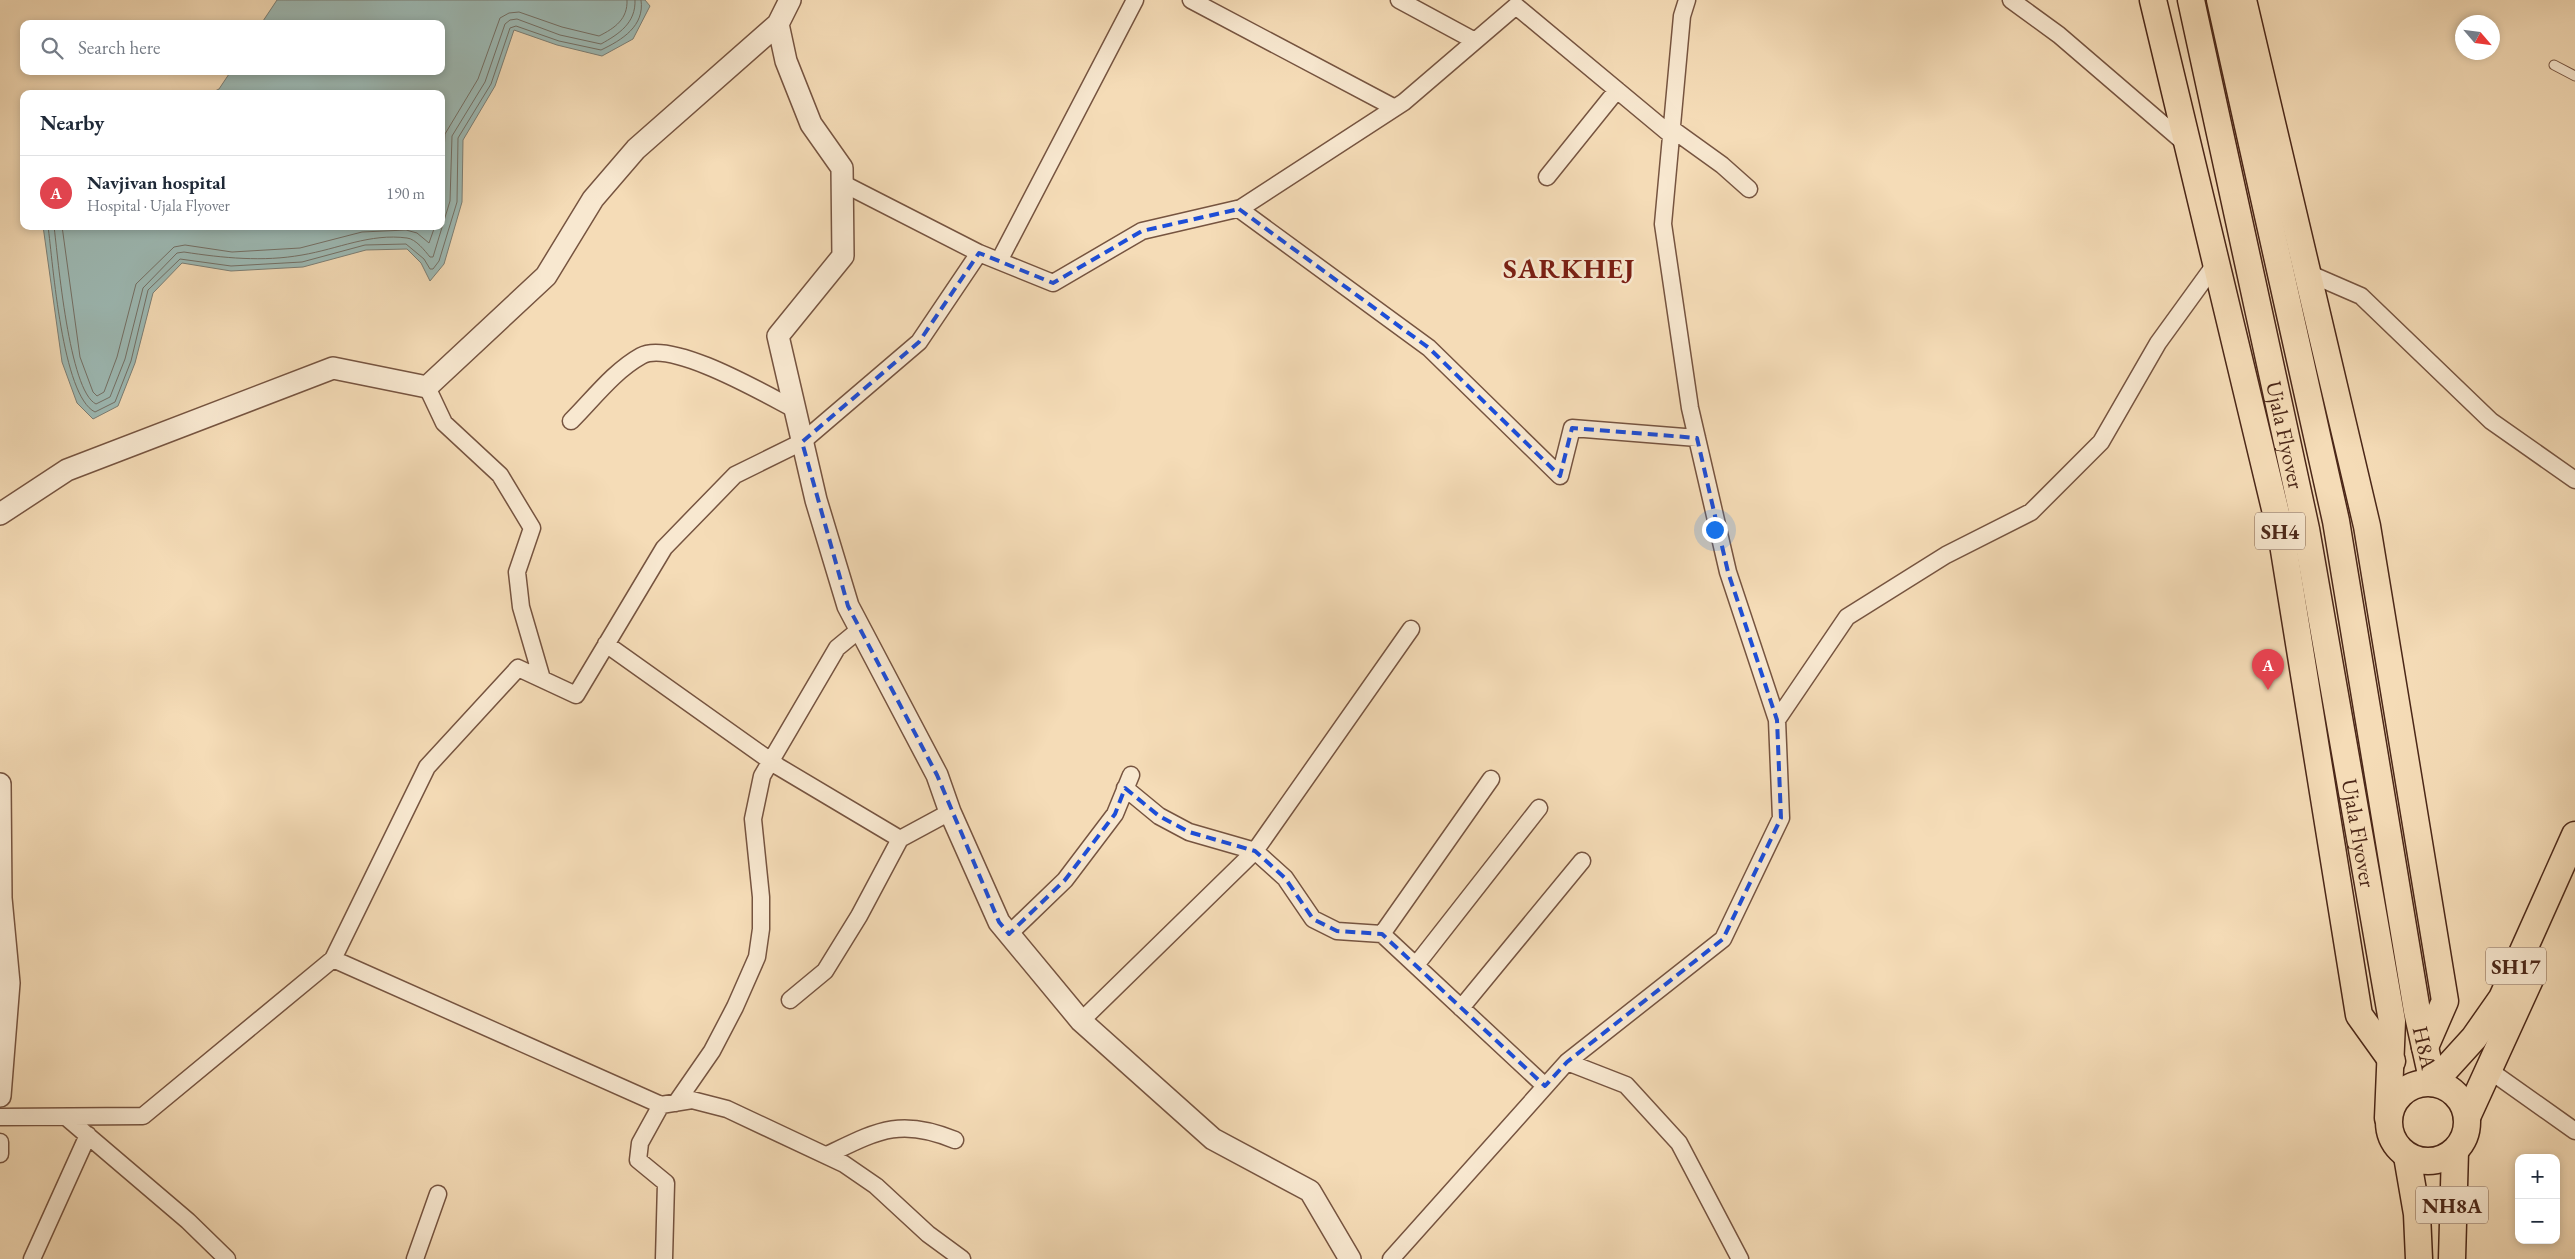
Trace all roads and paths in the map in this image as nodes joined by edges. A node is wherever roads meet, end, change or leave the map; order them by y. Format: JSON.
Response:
{"nodes":[{"id":1,"x":790,"y":0,"type":"edge"},
{"id":2,"x":1134,"y":0,"type":"edge"},
{"id":3,"x":1191,"y":0,"type":"edge"},
{"id":4,"x":1399,"y":0,"type":"edge"},
{"id":5,"x":1687,"y":0,"type":"edge"},
{"id":6,"x":2011,"y":0,"type":"edge"},
{"id":7,"x":2152,"y":0,"type":"edge"},
{"id":8,"x":2191,"y":0,"type":"edge"},
{"id":9,"x":2220,"y":0,"type":"edge"},
{"id":10,"x":2243,"y":0,"type":"edge"},
{"id":11,"x":1518,"y":3,"type":"edge"},
{"id":12,"x":778,"y":24,"type":"junction"},
{"id":13,"x":1475,"y":41,"type":"junction"},
{"id":14,"x":2554,"y":65,"type":"dead end"},
{"id":15,"x":2575,"y":76,"type":"edge"},
{"id":16,"x":1617,"y":90,"type":"junction"},
{"id":17,"x":1395,"y":108,"type":"junction"},
{"id":18,"x":1672,"y":132,"type":"junction"},
{"id":19,"x":2188,"y":145,"type":"junction"},
{"id":20,"x":1547,"y":177,"type":"dead end"},
{"id":21,"x":842,"y":183,"type":"junction"},
{"id":22,"x":1749,"y":189,"type":"dead end"},
{"id":23,"x":1239,"y":209,"type":"junction"},
{"id":24,"x":979,"y":254,"type":"junction"},
{"id":25,"x":999,"y":261,"type":"junction"},
{"id":26,"x":2216,"y":264,"type":"junction"},
{"id":27,"x":2308,"y":273,"type":"junction"},
{"id":28,"x":427,"y":387,"type":"junction"},
{"id":29,"x":794,"y":409,"type":"junction"},
{"id":30,"x":571,"y":421,"type":"dead end"},
{"id":31,"x":1697,"y":438,"type":"junction"},
{"id":32,"x":802,"y":442,"type":"junction"},
{"id":33,"x":2575,"y":480,"type":"edge"},
{"id":34,"x":0,"y":514,"type":"edge"},
{"id":35,"x":1412,"y":629,"type":"dead end"},
{"id":36,"x":860,"y":630,"type":"junction"},
{"id":37,"x":606,"y":644,"type":"junction"},
{"id":38,"x":542,"y":679,"type":"junction"},
{"id":39,"x":1777,"y":720,"type":"junction"},
{"id":40,"x":769,"y":760,"type":"junction"},
{"id":41,"x":1491,"y":779,"type":"dead end"},
{"id":42,"x":0,"y":784,"type":"edge"},
{"id":43,"x":1539,"y":808,"type":"dead end"},
{"id":44,"x":950,"y":812,"type":"junction"},
{"id":45,"x":2575,"y":834,"type":"edge"},
{"id":46,"x":900,"y":839,"type":"junction"},
{"id":47,"x":1255,"y":851,"type":"junction"},
{"id":48,"x":1582,"y":861,"type":"dead end"},
{"id":49,"x":2575,"y":879,"type":"edge"},
{"id":50,"x":1009,"y":934,"type":"junction"},
{"id":51,"x":1382,"y":934,"type":"junction"},
{"id":52,"x":332,"y":959,"type":"junction"},
{"id":53,"x":1416,"y":965,"type":"junction"},
{"id":54,"x":790,"y":1000,"type":"dead end"},
{"id":55,"x":1462,"y":1008,"type":"junction"},
{"id":56,"x":2418,"y":1011,"type":"joint"},
{"id":57,"x":1081,"y":1021,"type":"junction"},
{"id":58,"x":2424,"y":1047,"type":"junction"},
{"id":59,"x":2392,"y":1061,"type":"junction"},
{"id":60,"x":1567,"y":1062,"type":"junction"},
{"id":61,"x":2489,"y":1070,"type":"junction"},
{"id":62,"x":2433,"y":1083,"type":"junction"},
{"id":63,"x":1545,"y":1086,"type":"junction"},
{"id":64,"x":0,"y":1096,"type":"edge"},
{"id":65,"x":668,"y":1104,"type":"junction"},
{"id":66,"x":0,"y":1117,"type":"edge"},
{"id":67,"x":66,"y":1117,"type":"junction"},
{"id":68,"x":2467,"y":1117,"type":"junction"},
{"id":69,"x":2388,"y":1118,"type":"junction"},
{"id":70,"x":2575,"y":1131,"type":"edge"},
{"id":71,"x":88,"y":1135,"type":"junction"},
{"id":72,"x":955,"y":1140,"type":"dead end"},
{"id":73,"x":0,"y":1142,"type":"edge"},
{"id":74,"x":2455,"y":1151,"type":"junction"},
{"id":75,"x":0,"y":1154,"type":"edge"},
{"id":76,"x":827,"y":1155,"type":"junction"},
{"id":77,"x":2407,"y":1156,"type":"junction"},
{"id":78,"x":438,"y":1194,"type":"dead end"},
{"id":79,"x":32,"y":1259,"type":"edge"},
{"id":80,"x":226,"y":1259,"type":"edge"},
{"id":81,"x":415,"y":1259,"type":"edge"},
{"id":82,"x":664,"y":1259,"type":"edge"},
{"id":83,"x":962,"y":1259,"type":"edge"},
{"id":84,"x":1350,"y":1259,"type":"edge"},
{"id":85,"x":1391,"y":1259,"type":"edge"},
{"id":86,"x":1740,"y":1259,"type":"edge"},
{"id":87,"x":2419,"y":1259,"type":"edge"},
{"id":88,"x":2452,"y":1259,"type":"edge"}],
"edges":[{"from":1,"to":12,"type":"street"},
{"from":2,"to":25,"type":"street"},
{"from":3,"to":17,"type":"street"},
{"from":4,"to":13,"type":"street"},
{"from":5,"to":18,"type":"street"},
{"from":6,"to":19,"type":"street"},
{"from":7,"to":19,"type":"main road","number":"SH4"},
{"from":8,"to":59,"type":"main road","name":"Ujala Flyover"},
{"from":9,"to":56,"type":"main road","name":"Ujala Flyover"},
{"from":10,"to":27,"type":"main road"},
{"from":11,"to":13,"type":"street"},
{"from":11,"to":16,"type":"street"},
{"from":12,"to":21,"type":"street"},
{"from":12,"to":28,"type":"street"},
{"from":13,"to":17,"type":"street"},
{"from":14,"to":15,"type":"lane"},
{"from":16,"to":18,"type":"street"},
{"from":16,"to":20,"type":"street"},
{"from":17,"to":23,"type":"street"},
{"from":18,"to":22,"type":"street"},
{"from":18,"to":31,"type":"street"},
{"from":19,"to":26,"type":"main road","number":"SH4"},
{"from":21,"to":24,"type":"street"},
{"from":21,"to":29,"type":"street"},
{"from":23,"to":25,"type":"street"},
{"from":23,"to":31,"type":"street"},
{"from":24,"to":25,"type":"street"},
{"from":24,"to":32,"type":"street"},
{"from":26,"to":39,"type":"street"},
{"from":26,"to":59,"type":"main road","number":"SH4"},
{"from":27,"to":33,"type":"street"},
{"from":27,"to":58,"type":"main road"},
{"from":28,"to":34,"type":"street"},
{"from":28,"to":38,"type":"street"},
{"from":29,"to":30,"type":"street"},
{"from":29,"to":32,"type":"street"},
{"from":31,"to":39,"type":"street"},
{"from":32,"to":36,"type":"street"},
{"from":32,"to":37,"type":"street"},
{"from":35,"to":47,"type":"street"},
{"from":36,"to":40,"type":"street"},
{"from":36,"to":44,"type":"street"},
{"from":37,"to":38,"type":"street"},
{"from":37,"to":40,"type":"street"},
{"from":38,"to":52,"type":"street"},
{"from":39,"to":60,"type":"street"},
{"from":40,"to":46,"type":"street"},
{"from":40,"to":65,"type":"street"},
{"from":41,"to":51,"type":"street"},
{"from":42,"to":64,"type":"street"},
{"from":43,"to":53,"type":"street"},
{"from":44,"to":46,"type":"street"},
{"from":44,"to":50,"type":"street"},
{"from":45,"to":62,"type":"main road","number":"SH17"},
{"from":46,"to":54,"type":"street"},
{"from":47,"to":50,"type":"street"},
{"from":47,"to":51,"type":"street"},
{"from":47,"to":57,"type":"street"},
{"from":48,"to":55,"type":"street"},
{"from":49,"to":61,"type":"main road","number":"SH17"},
{"from":50,"to":57,"type":"street"},
{"from":51,"to":53,"type":"street"},
{"from":52,"to":65,"type":"street"},
{"from":52,"to":67,"type":"street"},
{"from":53,"to":55,"type":"street"},
{"from":55,"to":63,"type":"street"},
{"from":56,"to":58,"type":"main road","name":"H8A"},
{"from":57,"to":84,"type":"street"},
{"from":58,"to":62,"type":"main road","name":"H8A"},
{"from":59,"to":69,"type":"main road"},
{"from":60,"to":63,"type":"street"},
{"from":60,"to":86,"type":"street"},
{"from":61,"to":68,"type":"main road","number":"SH17"},
{"from":61,"to":70,"type":"street"},
{"from":62,"to":68,"type":"main road"},
{"from":62,"to":69,"type":"main road"},
{"from":63,"to":85,"type":"street"},
{"from":65,"to":76,"type":"street"},
{"from":65,"to":82,"type":"street"},
{"from":66,"to":67,"type":"street"},
{"from":67,"to":71,"type":"street"},
{"from":68,"to":74,"type":"main road"},
{"from":69,"to":77,"type":"main road"},
{"from":71,"to":79,"type":"street"},
{"from":71,"to":80,"type":"street"},
{"from":72,"to":76,"type":"street"},
{"from":73,"to":75,"type":"street"},
{"from":74,"to":77,"type":"main road"},
{"from":74,"to":88,"type":"main road","number":"NH8A"},
{"from":76,"to":83,"type":"street"},
{"from":77,"to":87,"type":"main road","number":"NH8A"},
{"from":78,"to":81,"type":"street"}]}
